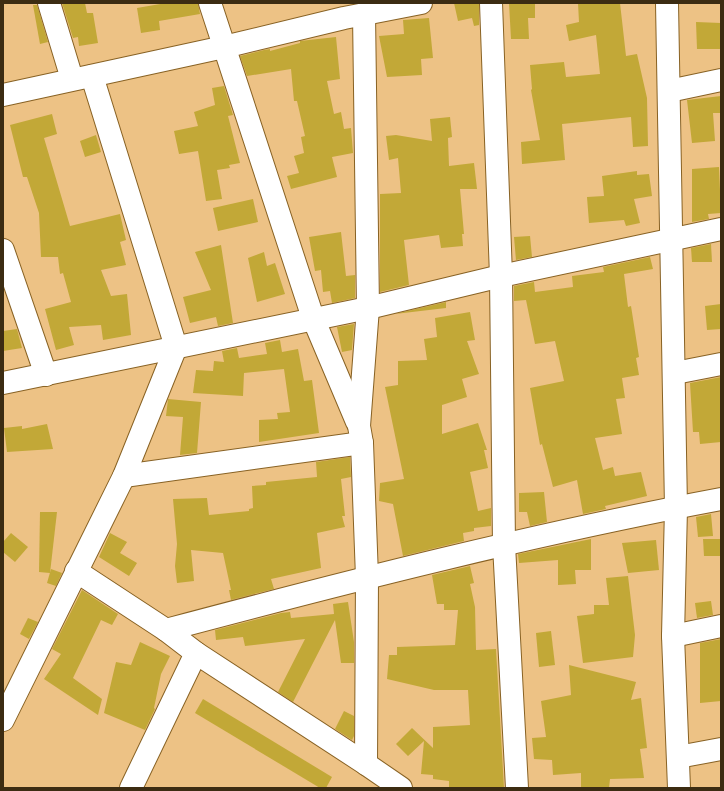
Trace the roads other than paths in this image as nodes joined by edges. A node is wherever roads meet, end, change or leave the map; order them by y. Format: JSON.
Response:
{"nodes":[{"id":1,"x":49,"y":3,"type":"edge"},
{"id":2,"x":210,"y":3,"type":"edge"},
{"id":3,"x":421,"y":3,"type":"edge"},
{"id":4,"x":491,"y":3,"type":"edge"},
{"id":5,"x":667,"y":3,"type":"edge"},
{"id":6,"x":349,"y":12,"type":"edge"},
{"id":7,"x":224,"y":47,"type":"junction"},
{"id":8,"x":82,"y":78,"type":"junction"},
{"id":9,"x":721,"y":80,"type":"edge"},
{"id":10,"x":669,"y":91,"type":"junction"},
{"id":11,"x":3,"y":95,"type":"edge"},
{"id":12,"x":721,"y":229,"type":"edge"},
{"id":13,"x":672,"y":240,"type":"junction"},
{"id":14,"x":3,"y":250,"type":"edge"},
{"id":15,"x":501,"y":276,"type":"junction"},
{"id":16,"x":368,"y":308,"type":"junction"},
{"id":17,"x":313,"y":318,"type":"junction"},
{"id":18,"x":176,"y":347,"type":"junction"},
{"id":19,"x":721,"y":364,"type":"edge"},
{"id":20,"x":675,"y":373,"type":"junction"},
{"id":21,"x":46,"y":375,"type":"junction"},
{"id":22,"x":3,"y":383,"type":"edge"},
{"id":23,"x":360,"y":434,"type":"junction"},
{"id":24,"x":124,"y":476,"type":"junction"},
{"id":25,"x":721,"y":499,"type":"edge"},
{"id":26,"x":676,"y":508,"type":"junction"},
{"id":27,"x":504,"y":545,"type":"junction"},
{"id":28,"x":76,"y":571,"type":"junction"},
{"id":29,"x":367,"y":577,"type":"junction"},
{"id":30,"x":721,"y":626,"type":"edge"},
{"id":31,"x":166,"y":630,"type":"junction"},
{"id":32,"x":673,"y":636,"type":"junction"},
{"id":33,"x":196,"y":652,"type":"junction"},
{"id":34,"x":3,"y":720,"type":"edge"},
{"id":35,"x":721,"y":749,"type":"edge"},
{"id":36,"x":678,"y":757,"type":"junction"},
{"id":37,"x":366,"y":764,"type":"junction"},
{"id":38,"x":131,"y":788,"type":"edge"},
{"id":39,"x":401,"y":788,"type":"edge"},
{"id":40,"x":517,"y":788,"type":"edge"},
{"id":41,"x":679,"y":788,"type":"edge"}],
"edges":[{"from":1,"to":8,"type":"street"},
{"from":2,"to":7,"type":"street"},
{"from":3,"to":6,"type":"street"},
{"from":4,"to":15,"type":"street"},
{"from":5,"to":10,"type":"street"},
{"from":6,"to":7,"type":"street"},
{"from":6,"to":16,"type":"street"},
{"from":7,"to":8,"type":"street"},
{"from":7,"to":17,"type":"street"},
{"from":8,"to":11,"type":"street"},
{"from":8,"to":18,"type":"street"},
{"from":9,"to":10,"type":"street"},
{"from":10,"to":13,"type":"street"},
{"from":12,"to":13,"type":"street"},
{"from":13,"to":15,"type":"street"},
{"from":13,"to":20,"type":"street"},
{"from":14,"to":21,"type":"street"},
{"from":15,"to":16,"type":"street"},
{"from":15,"to":27,"type":"street"},
{"from":16,"to":17,"type":"street"},
{"from":16,"to":23,"type":"street"},
{"from":17,"to":18,"type":"street"},
{"from":17,"to":23,"type":"street"},
{"from":18,"to":21,"type":"street"},
{"from":18,"to":24,"type":"street"},
{"from":19,"to":20,"type":"street"},
{"from":20,"to":26,"type":"street"},
{"from":21,"to":22,"type":"street"},
{"from":23,"to":24,"type":"street"},
{"from":23,"to":29,"type":"street"},
{"from":24,"to":28,"type":"street"},
{"from":25,"to":26,"type":"street"},
{"from":26,"to":27,"type":"street"},
{"from":26,"to":32,"type":"street"},
{"from":27,"to":29,"type":"street"},
{"from":27,"to":40,"type":"street"},
{"from":28,"to":31,"type":"street"},
{"from":28,"to":34,"type":"street"},
{"from":29,"to":31,"type":"street"},
{"from":29,"to":37,"type":"street"},
{"from":30,"to":32,"type":"street"},
{"from":31,"to":33,"type":"street"},
{"from":32,"to":36,"type":"street"},
{"from":33,"to":37,"type":"street"},
{"from":33,"to":38,"type":"street"},
{"from":35,"to":36,"type":"street"},
{"from":36,"to":41,"type":"street"},
{"from":37,"to":39,"type":"street"}]}
